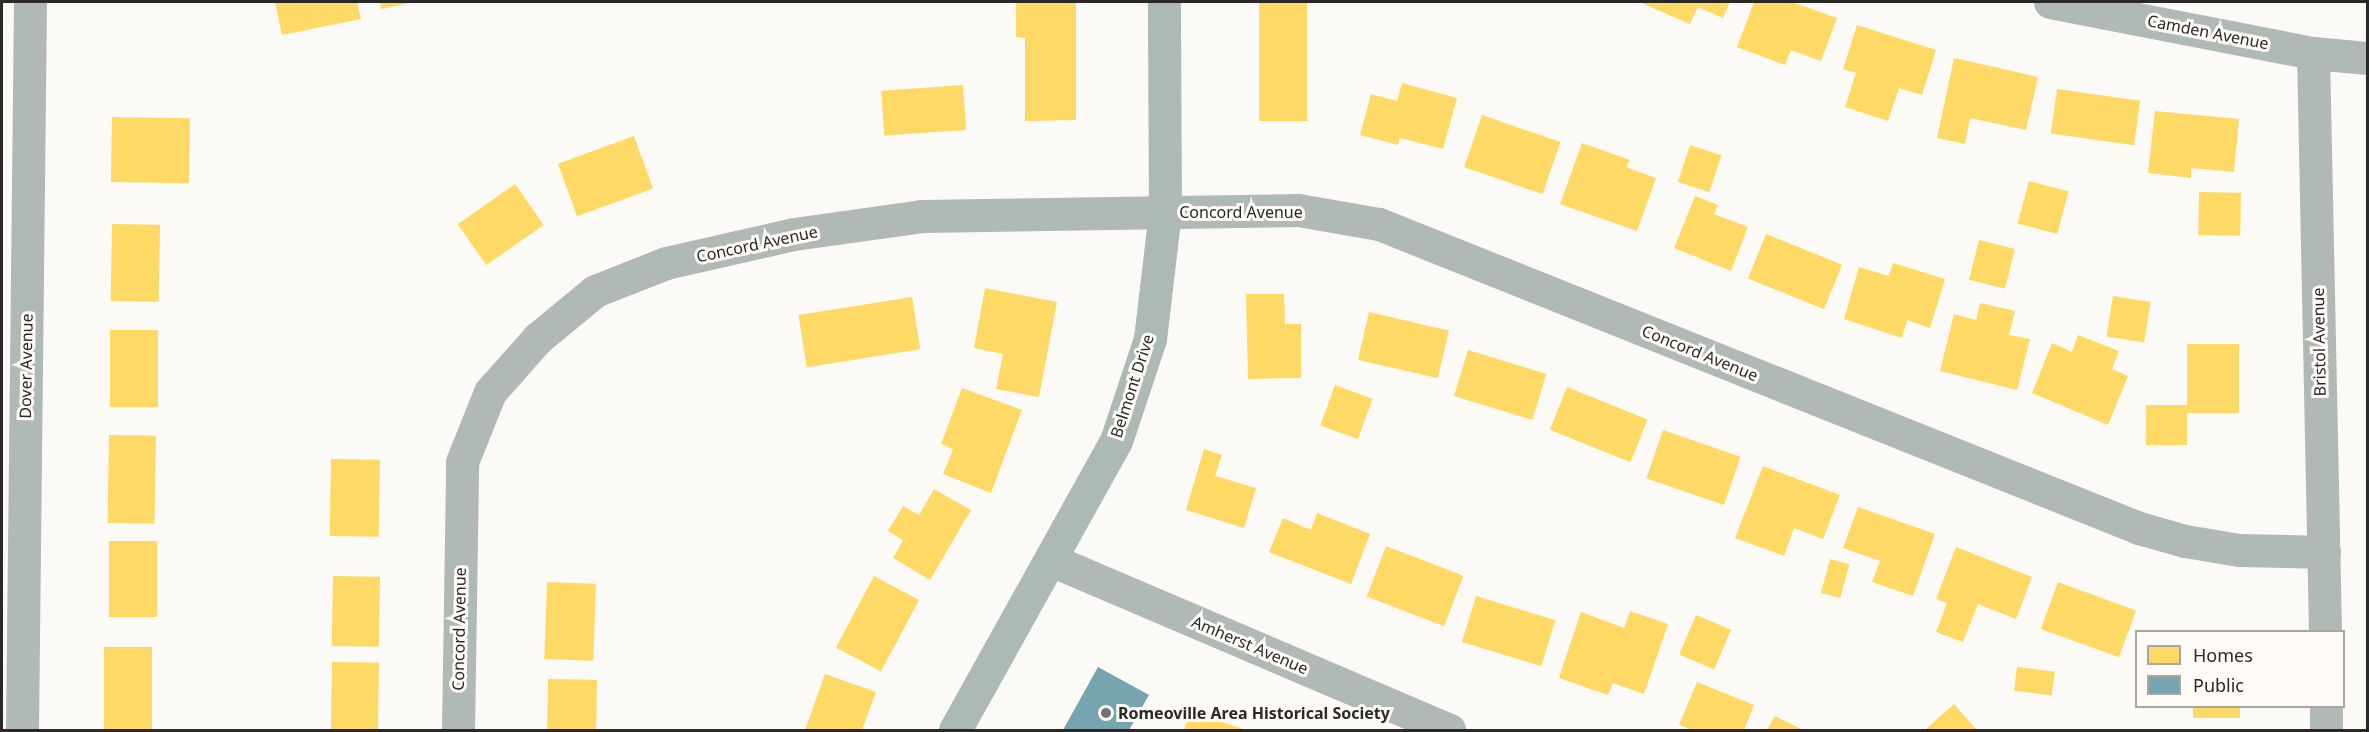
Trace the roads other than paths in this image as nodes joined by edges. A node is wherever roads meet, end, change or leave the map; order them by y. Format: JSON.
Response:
{"nodes":[{"id":1,"x":30,"y":2,"type":"edge"},
{"id":2,"x":1164,"y":2,"type":"edge"},
{"id":3,"x":2050,"y":2,"type":"edge"},
{"id":4,"x":2313,"y":53,"type":"junction"},
{"id":5,"x":2367,"y":58,"type":"edge"},
{"id":6,"x":1165,"y":212,"type":"junction"},
{"id":7,"x":2324,"y":552,"type":"junction"},
{"id":8,"x":1051,"y":560,"type":"junction"},
{"id":9,"x":2325,"y":630,"type":"edge"},
{"id":10,"x":2326,"y":708,"type":"edge"},
{"id":11,"x":22,"y":730,"type":"edge"},
{"id":12,"x":458,"y":730,"type":"edge"},
{"id":13,"x":955,"y":730,"type":"edge"},
{"id":14,"x":1449,"y":730,"type":"edge"},
{"id":15,"x":2326,"y":730,"type":"edge"}],
"edges":[{"from":1,"to":11,"type":"street","name":"Dover Avenue"},
{"from":2,"to":6,"type":"street","name":"Belmont Drive"},
{"from":3,"to":4,"type":"street","name":"Camden Avenue"},
{"from":4,"to":5,"type":"street","name":"Camden Avenue"},
{"from":4,"to":7,"type":"street","name":"Bristol Avenue"},
{"from":6,"to":7,"type":"street","name":"Concord Avenue"},
{"from":6,"to":8,"type":"street","name":"Belmont Drive"},
{"from":6,"to":12,"type":"street","name":"Concord Avenue"},
{"from":7,"to":9,"type":"street","name":"Bristol Avenue"},
{"from":8,"to":13,"type":"street","name":"Belmont Drive"},
{"from":8,"to":14,"type":"street","name":"Amherst Avenue"},
{"from":10,"to":15,"type":"street"}]}
